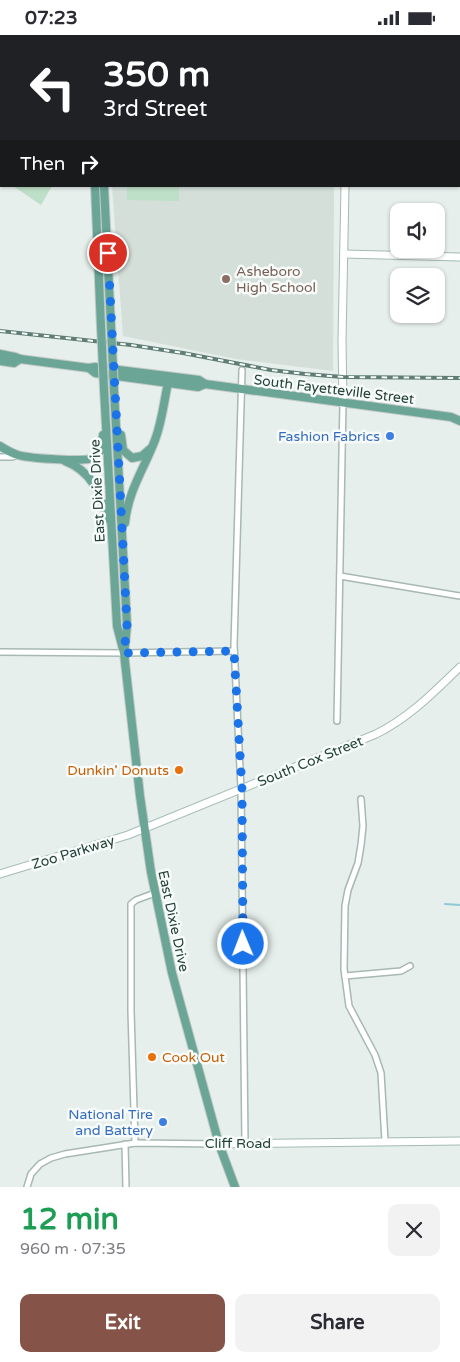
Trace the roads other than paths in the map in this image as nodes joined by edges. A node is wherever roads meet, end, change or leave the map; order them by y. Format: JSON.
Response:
{"nodes":[{"id":1,"x":95,"y":187,"type":"edge"},
{"id":2,"x":104,"y":187,"type":"edge"},
{"id":3,"x":345,"y":187,"type":"edge"},
{"id":4,"x":344,"y":254,"type":"junction"},
{"id":5,"x":460,"y":257,"type":"edge"},
{"id":6,"x":0,"y":355,"type":"edge"},
{"id":7,"x":20,"y":359,"type":"junction"},
{"id":8,"x":0,"y":361,"type":"edge"},
{"id":9,"x":89,"y":368,"type":"junction"},
{"id":10,"x":242,"y":370,"type":"dead end"},
{"id":11,"x":168,"y":383,"type":"junction"},
{"id":12,"x":205,"y":384,"type":"junction"},
{"id":13,"x":241,"y":389,"type":"junction"},
{"id":14,"x":343,"y":402,"type":"junction"},
{"id":15,"x":106,"y":415,"type":"junction"},
{"id":16,"x":458,"y":418,"type":"edge"},
{"id":17,"x":116,"y":422,"type":"junction"},
{"id":18,"x":0,"y":446,"type":"edge"},
{"id":19,"x":152,"y":448,"type":"junction"},
{"id":20,"x":19,"y":455,"type":"junction"},
{"id":21,"x":0,"y":457,"type":"edge"},
{"id":22,"x":60,"y":459,"type":"junction"},
{"id":23,"x":122,"y":535,"type":"junction"},
{"id":24,"x":112,"y":541,"type":"junction"},
{"id":25,"x":340,"y":576,"type":"junction"},
{"id":26,"x":460,"y":596,"type":"edge"},
{"id":27,"x":234,"y":651,"type":"junction"},
{"id":28,"x":0,"y":652,"type":"edge"},
{"id":29,"x":124,"y":653,"type":"junction"},
{"id":30,"x":460,"y":667,"type":"edge"},
{"id":31,"x":337,"y":721,"type":"dead end"},
{"id":32,"x":242,"y":789,"type":"junction"},
{"id":33,"x":362,"y":799,"type":"dead end"},
{"id":34,"x":145,"y":827,"type":"junction"},
{"id":35,"x":0,"y":874,"type":"edge"},
{"id":36,"x":155,"y":893,"type":"junction"},
{"id":37,"x":410,"y":966,"type":"dead end"},
{"id":38,"x":345,"y":976,"type":"junction"},
{"id":39,"x":386,"y":1141,"type":"junction"},
{"id":40,"x":460,"y":1141,"type":"edge"},
{"id":41,"x":135,"y":1143,"type":"junction"},
{"id":42,"x":245,"y":1143,"type":"junction"},
{"id":43,"x":125,"y":1144,"type":"junction"},
{"id":44,"x":219,"y":1144,"type":"junction"},
{"id":45,"x":28,"y":1184,"type":"edge"},
{"id":46,"x":126,"y":1187,"type":"edge"},
{"id":47,"x":235,"y":1187,"type":"edge"}],
"edges":[{"from":1,"to":15,"type":"main road","name":"East Dixie Drive","bridge":true},
{"from":2,"to":17,"type":"main road","name":"East Dixie Drive","bridge":true},
{"from":3,"to":4,"type":"street"},
{"from":4,"to":5,"type":"street"},
{"from":4,"to":14,"type":"street"},
{"from":6,"to":7,"type":"main road","name":"South Fayetteville Street"},
{"from":7,"to":8,"type":"main road","name":"South Fayetteville Street"},
{"from":7,"to":9,"type":"main road","name":"South Fayetteville Street"},
{"from":9,"to":11,"type":"main road","name":"South Fayetteville Street"},
{"from":9,"to":12,"type":"main road","name":"South Fayetteville Street"},
{"from":10,"to":13,"type":"street"},
{"from":11,"to":12,"type":"main road","name":"South Fayetteville Street"},
{"from":11,"to":19,"type":"main road"},
{"from":12,"to":13,"type":"main road","name":"South Fayetteville Street"},
{"from":13,"to":14,"type":"main road","name":"South Fayetteville Street"},
{"from":13,"to":27,"type":"street"},
{"from":14,"to":16,"type":"main road","name":"South Fayetteville Street"},
{"from":14,"to":25,"type":"street"},
{"from":15,"to":22,"type":"main road"},
{"from":15,"to":24,"type":"main road","name":"East Dixie Drive"},
{"from":17,"to":19,"type":"main road"},
{"from":17,"to":23,"type":"main road","name":"East Dixie Drive"},
{"from":18,"to":20,"type":"main road"},
{"from":19,"to":23,"type":"main road"},
{"from":20,"to":21,"type":"street"},
{"from":20,"to":22,"type":"main road"},
{"from":22,"to":24,"type":"main road"},
{"from":23,"to":29,"type":"main road","name":"East Dixie Drive"},
{"from":24,"to":29,"type":"main road","name":"East Dixie Drive"},
{"from":25,"to":26,"type":"street"},
{"from":25,"to":31,"type":"street"},
{"from":27,"to":29,"type":"street"},
{"from":27,"to":32,"type":"street"},
{"from":28,"to":29,"type":"street"},
{"from":29,"to":34,"type":"main road","name":"East Dixie Drive"},
{"from":30,"to":32,"type":"street","name":"South Cox Street"},
{"from":32,"to":34,"type":"street","name":"South Cox Street"},
{"from":32,"to":42,"type":"street"},
{"from":33,"to":38,"type":"street"},
{"from":34,"to":35,"type":"street","name":"Zoo Parkway"},
{"from":34,"to":36,"type":"main road","name":"East Dixie Drive"},
{"from":36,"to":41,"type":"street"},
{"from":36,"to":44,"type":"main road","name":"East Dixie Drive"},
{"from":37,"to":38,"type":"street"},
{"from":38,"to":39,"type":"street"},
{"from":39,"to":40,"type":"street","name":"Cliff Road"},
{"from":39,"to":42,"type":"street","name":"Cliff Road"},
{"from":41,"to":43,"type":"street","name":"Cliff Road"},
{"from":41,"to":44,"type":"street","name":"Cliff Road"},
{"from":42,"to":44,"type":"street","name":"Cliff Road"},
{"from":43,"to":45,"type":"street","name":"Cliff Road"},
{"from":43,"to":46,"type":"street"},
{"from":44,"to":47,"type":"main road","name":"East Dixie Drive"}]}
